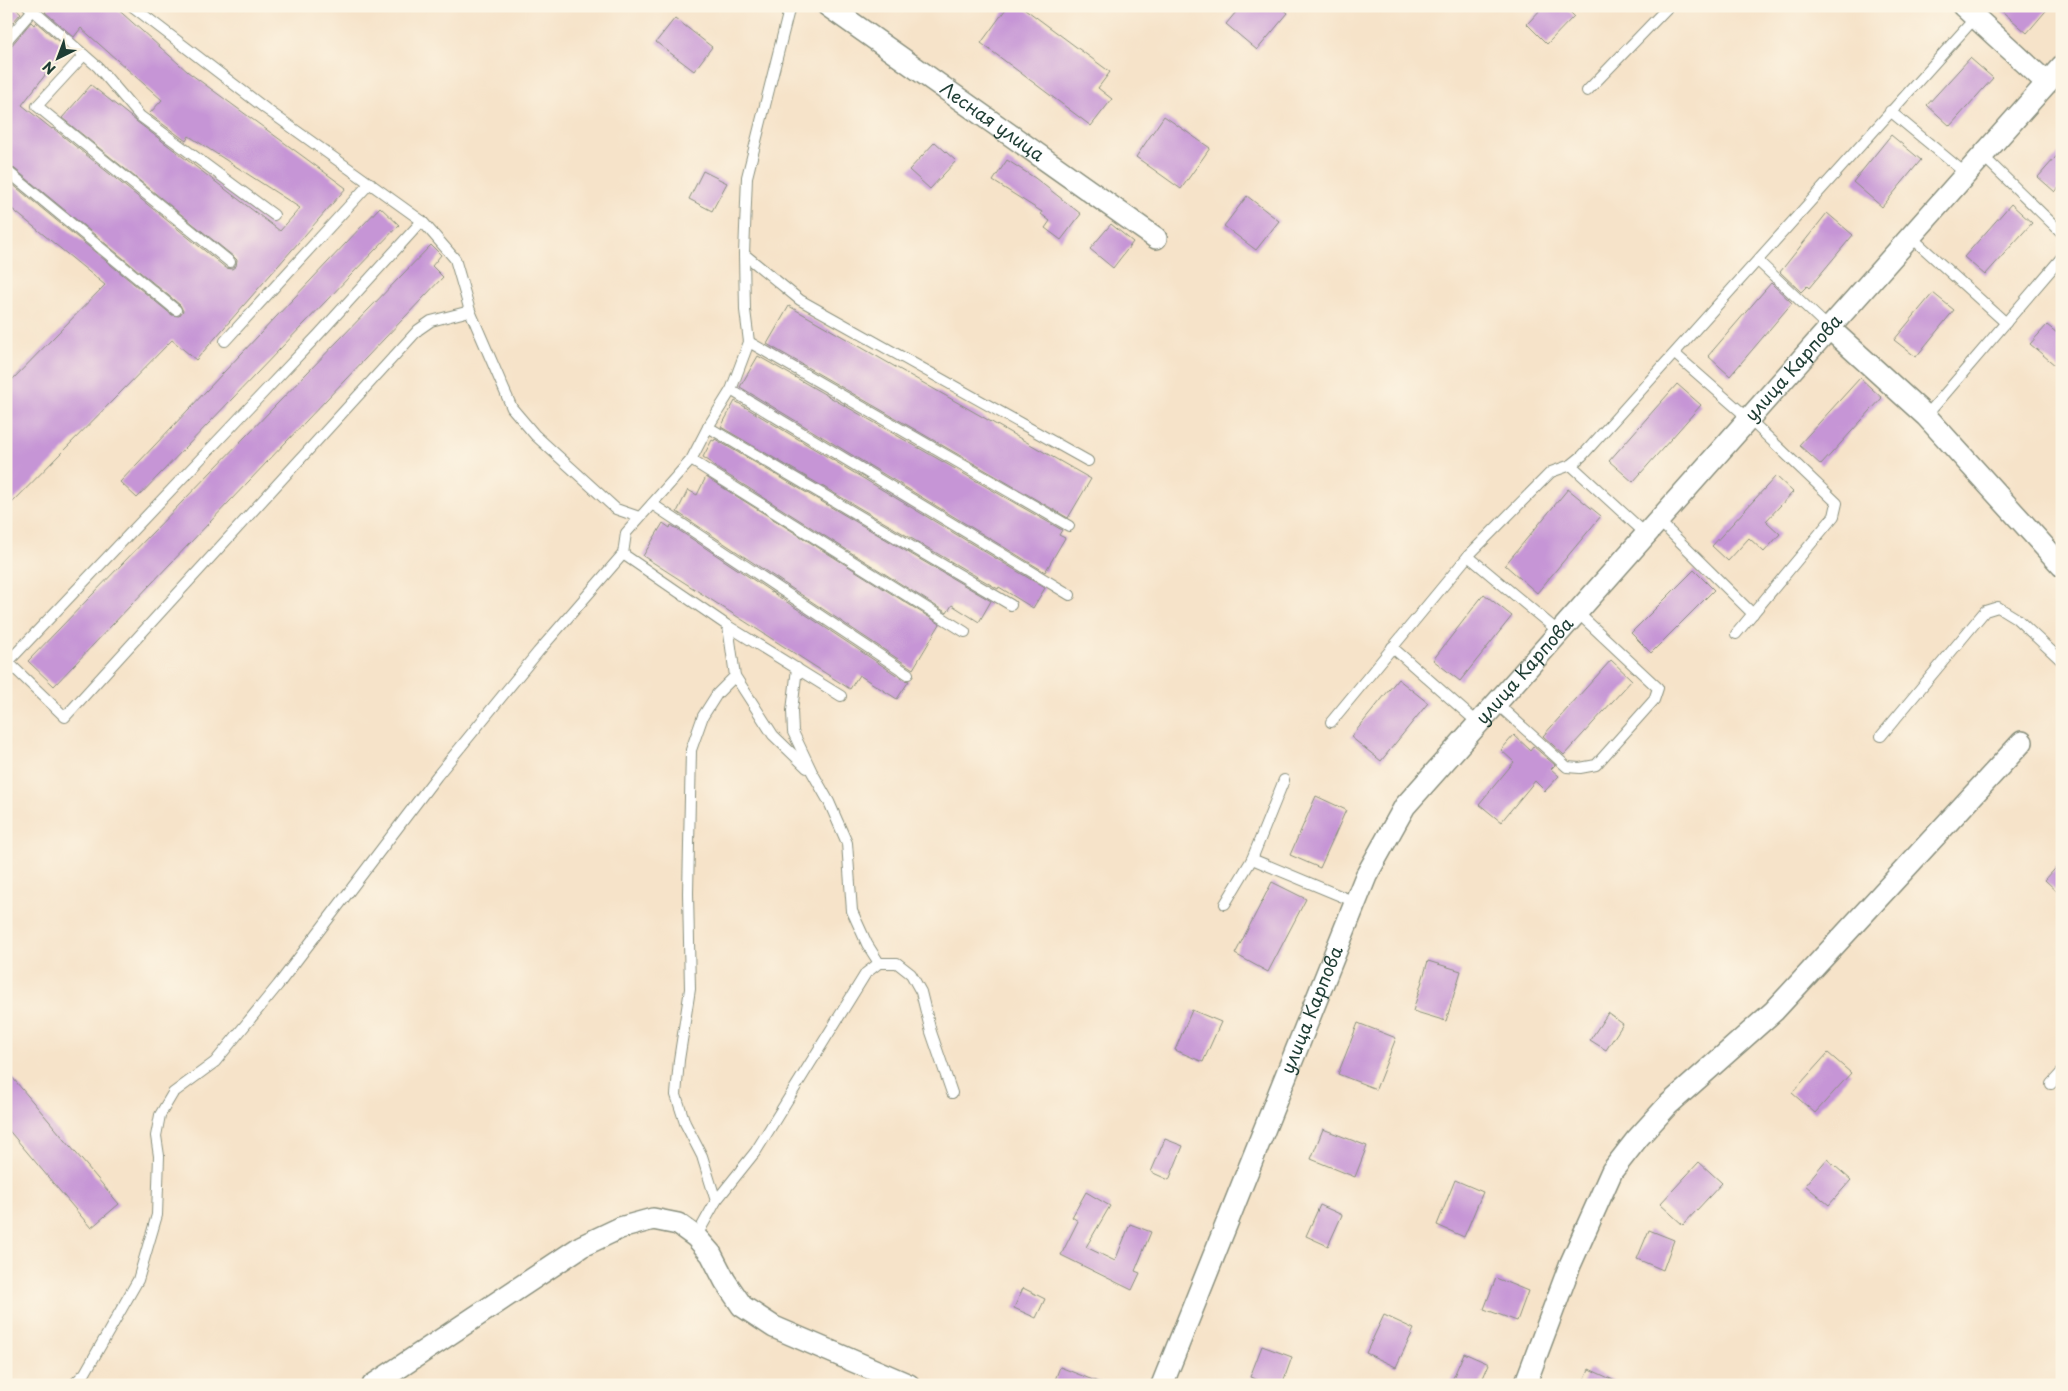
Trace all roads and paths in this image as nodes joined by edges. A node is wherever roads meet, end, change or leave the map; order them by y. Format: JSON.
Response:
{"nodes":[{"id":1,"x":132,"y":6,"type":"edge"},
{"id":2,"x":790,"y":6,"type":"edge"},
{"id":3,"x":828,"y":6,"type":"edge"},
{"id":4,"x":1669,"y":6,"type":"edge"},
{"id":5,"x":31,"y":8,"type":"edge"},
{"id":6,"x":1969,"y":12,"type":"edge"},
{"id":7,"x":6,"y":41,"type":"edge"},
{"id":8,"x":84,"y":55,"type":"junction"},
{"id":9,"x":2062,"y":66,"type":"edge"},
{"id":10,"x":2047,"y":83,"type":"junction"},
{"id":11,"x":1587,"y":91,"type":"dead end"},
{"id":12,"x":1890,"y":111,"type":"junction"},
{"id":13,"x":1982,"y":155,"type":"junction"},
{"id":14,"x":6,"y":170,"type":"edge"},
{"id":15,"x":1965,"y":174,"type":"junction"},
{"id":16,"x":370,"y":183,"type":"junction"},
{"id":17,"x":274,"y":215,"type":"dead end"},
{"id":18,"x":422,"y":221,"type":"junction"},
{"id":19,"x":2062,"y":233,"type":"edge"},
{"id":20,"x":1910,"y":236,"type":"junction"},
{"id":21,"x":1156,"y":238,"type":"dead end"},
{"id":22,"x":744,"y":254,"type":"junction"},
{"id":23,"x":2062,"y":258,"type":"edge"},
{"id":24,"x":1758,"y":261,"type":"junction"},
{"id":25,"x":230,"y":262,"type":"dead end"},
{"id":26,"x":176,"y":310,"type":"dead end"},
{"id":27,"x":470,"y":311,"type":"junction"},
{"id":28,"x":2006,"y":323,"type":"junction"},
{"id":29,"x":1828,"y":327,"type":"junction"},
{"id":30,"x":225,"y":341,"type":"dead end"},
{"id":31,"x":749,"y":342,"type":"junction"},
{"id":32,"x":1675,"y":354,"type":"junction"},
{"id":33,"x":731,"y":390,"type":"junction"},
{"id":34,"x":1926,"y":416,"type":"junction"},
{"id":35,"x":1748,"y":418,"type":"junction"},
{"id":36,"x":708,"y":427,"type":"junction"},
{"id":37,"x":691,"y":460,"type":"junction"},
{"id":38,"x":1088,"y":461,"type":"dead end"},
{"id":39,"x":1571,"y":465,"type":"junction"},
{"id":40,"x":652,"y":504,"type":"junction"},
{"id":41,"x":639,"y":517,"type":"junction"},
{"id":42,"x":1069,"y":526,"type":"dead end"},
{"id":43,"x":1652,"y":527,"type":"junction"},
{"id":44,"x":623,"y":554,"type":"junction"},
{"id":45,"x":1468,"y":556,"type":"junction"},
{"id":46,"x":2062,"y":566,"type":"edge"},
{"id":47,"x":1070,"y":596,"type":"dead end"},
{"id":48,"x":1011,"y":605,"type":"dead end"},
{"id":49,"x":1577,"y":612,"type":"junction"},
{"id":50,"x":1753,"y":614,"type":"junction"},
{"id":51,"x":728,"y":626,"type":"junction"},
{"id":52,"x":965,"y":632,"type":"dead end"},
{"id":53,"x":1559,"y":632,"type":"junction"},
{"id":54,"x":1736,"y":634,"type":"dead end"},
{"id":55,"x":1392,"y":647,"type":"junction"},
{"id":56,"x":2062,"y":661,"type":"edge"},
{"id":57,"x":797,"y":668,"type":"junction"},
{"id":58,"x":908,"y":674,"type":"dead end"},
{"id":59,"x":735,"y":676,"type":"junction"},
{"id":60,"x":841,"y":696,"type":"dead end"},
{"id":61,"x":1496,"y":703,"type":"junction"},
{"id":62,"x":1331,"y":722,"type":"dead end"},
{"id":63,"x":1478,"y":723,"type":"junction"},
{"id":64,"x":1881,"y":736,"type":"dead end"},
{"id":65,"x":2022,"y":742,"type":"dead end"},
{"id":66,"x":812,"y":772,"type":"junction"},
{"id":67,"x":1284,"y":780,"type":"dead end"},
{"id":68,"x":1252,"y":859,"type":"junction"},
{"id":69,"x":1355,"y":902,"type":"junction"},
{"id":70,"x":1225,"y":904,"type":"dead end"},
{"id":71,"x":879,"y":963,"type":"junction"},
{"id":72,"x":2062,"y":1072,"type":"edge"},
{"id":73,"x":2051,"y":1084,"type":"dead end"},
{"id":74,"x":952,"y":1093,"type":"dead end"},
{"id":75,"x":716,"y":1201,"type":"junction"},
{"id":76,"x":696,"y":1237,"type":"junction"},
{"id":77,"x":73,"y":1385,"type":"edge"},
{"id":78,"x":372,"y":1385,"type":"edge"},
{"id":79,"x":909,"y":1385,"type":"edge"},
{"id":80,"x":1162,"y":1385,"type":"edge"},
{"id":81,"x":1525,"y":1385,"type":"edge"}],
"edges":[{"from":1,"to":16,"type":"lane"},
{"from":2,"to":22,"type":"lane"},
{"from":3,"to":21,"type":"street","name":"Лесная улица"},
{"from":4,"to":11,"type":"lane"},
{"from":5,"to":7,"type":"lane"},
{"from":5,"to":8,"type":"lane"},
{"from":6,"to":10,"type":"street"},
{"from":6,"to":12,"type":"lane"},
{"from":8,"to":17,"type":"lane"},
{"from":8,"to":25,"type":"lane"},
{"from":9,"to":10,"type":"street","name":"улица Карпова"},
{"from":10,"to":13,"type":"street","name":"улица Карпова"},
{"from":12,"to":15,"type":"lane"},
{"from":12,"to":24,"type":"lane"},
{"from":13,"to":15,"type":"street","name":"улица Карпова"},
{"from":13,"to":19,"type":"lane"},
{"from":14,"to":26,"type":"lane"},
{"from":15,"to":20,"type":"street","name":"улица Карпова"},
{"from":16,"to":18,"type":"lane"},
{"from":16,"to":30,"type":"lane"},
{"from":18,"to":27,"type":"lane"},
{"from":18,"to":27,"type":"lane"},
{"from":20,"to":28,"type":"lane"},
{"from":20,"to":29,"type":"street","name":"улица Карпова"},
{"from":22,"to":31,"type":"lane"},
{"from":22,"to":38,"type":"lane"},
{"from":23,"to":28,"type":"lane"},
{"from":24,"to":29,"type":"lane"},
{"from":24,"to":32,"type":"lane"},
{"from":27,"to":41,"type":"lane"},
{"from":28,"to":34,"type":"lane"},
{"from":29,"to":34,"type":"street"},
{"from":29,"to":35,"type":"street","name":"улица Карпова"},
{"from":31,"to":33,"type":"lane"},
{"from":31,"to":42,"type":"lane"},
{"from":32,"to":35,"type":"lane"},
{"from":32,"to":39,"type":"lane"},
{"from":33,"to":36,"type":"lane"},
{"from":33,"to":47,"type":"lane"},
{"from":34,"to":46,"type":"street"},
{"from":35,"to":43,"type":"street","name":"улица Карпова"},
{"from":35,"to":50,"type":"lane"},
{"from":36,"to":37,"type":"lane"},
{"from":36,"to":48,"type":"lane"},
{"from":37,"to":40,"type":"lane"},
{"from":37,"to":52,"type":"lane"},
{"from":39,"to":43,"type":"lane"},
{"from":39,"to":45,"type":"lane"},
{"from":40,"to":41,"type":"lane"},
{"from":40,"to":58,"type":"lane"},
{"from":41,"to":44,"type":"lane"},
{"from":43,"to":49,"type":"street","name":"улица Карпова"},
{"from":43,"to":50,"type":"lane"},
{"from":44,"to":51,"type":"lane"},
{"from":44,"to":77,"type":"lane"},
{"from":45,"to":53,"type":"lane"},
{"from":45,"to":55,"type":"lane"},
{"from":49,"to":53,"type":"street","name":"улица Карпова"},
{"from":49,"to":61,"type":"lane"},
{"from":50,"to":54,"type":"lane"},
{"from":51,"to":57,"type":"lane"},
{"from":51,"to":59,"type":"lane"},
{"from":53,"to":61,"type":"street","name":"улица Карпова"},
{"from":55,"to":62,"type":"lane"},
{"from":55,"to":63,"type":"lane"},
{"from":56,"to":64,"type":"lane"},
{"from":57,"to":60,"type":"lane"},
{"from":57,"to":66,"type":"lane"},
{"from":59,"to":66,"type":"lane"},
{"from":59,"to":75,"type":"lane"},
{"from":61,"to":63,"type":"street","name":"улица Карпова"},
{"from":63,"to":69,"type":"street","name":"улица Карпова"},
{"from":65,"to":81,"type":"street"},
{"from":66,"to":71,"type":"lane"},
{"from":67,"to":68,"type":"lane"},
{"from":68,"to":69,"type":"lane"},
{"from":68,"to":70,"type":"lane"},
{"from":69,"to":80,"type":"street","name":"улица Карпова"},
{"from":71,"to":74,"type":"lane"},
{"from":71,"to":75,"type":"lane"},
{"from":72,"to":73,"type":"lane"},
{"from":75,"to":76,"type":"lane"},
{"from":76,"to":78,"type":"street"},
{"from":76,"to":79,"type":"street"}]}
